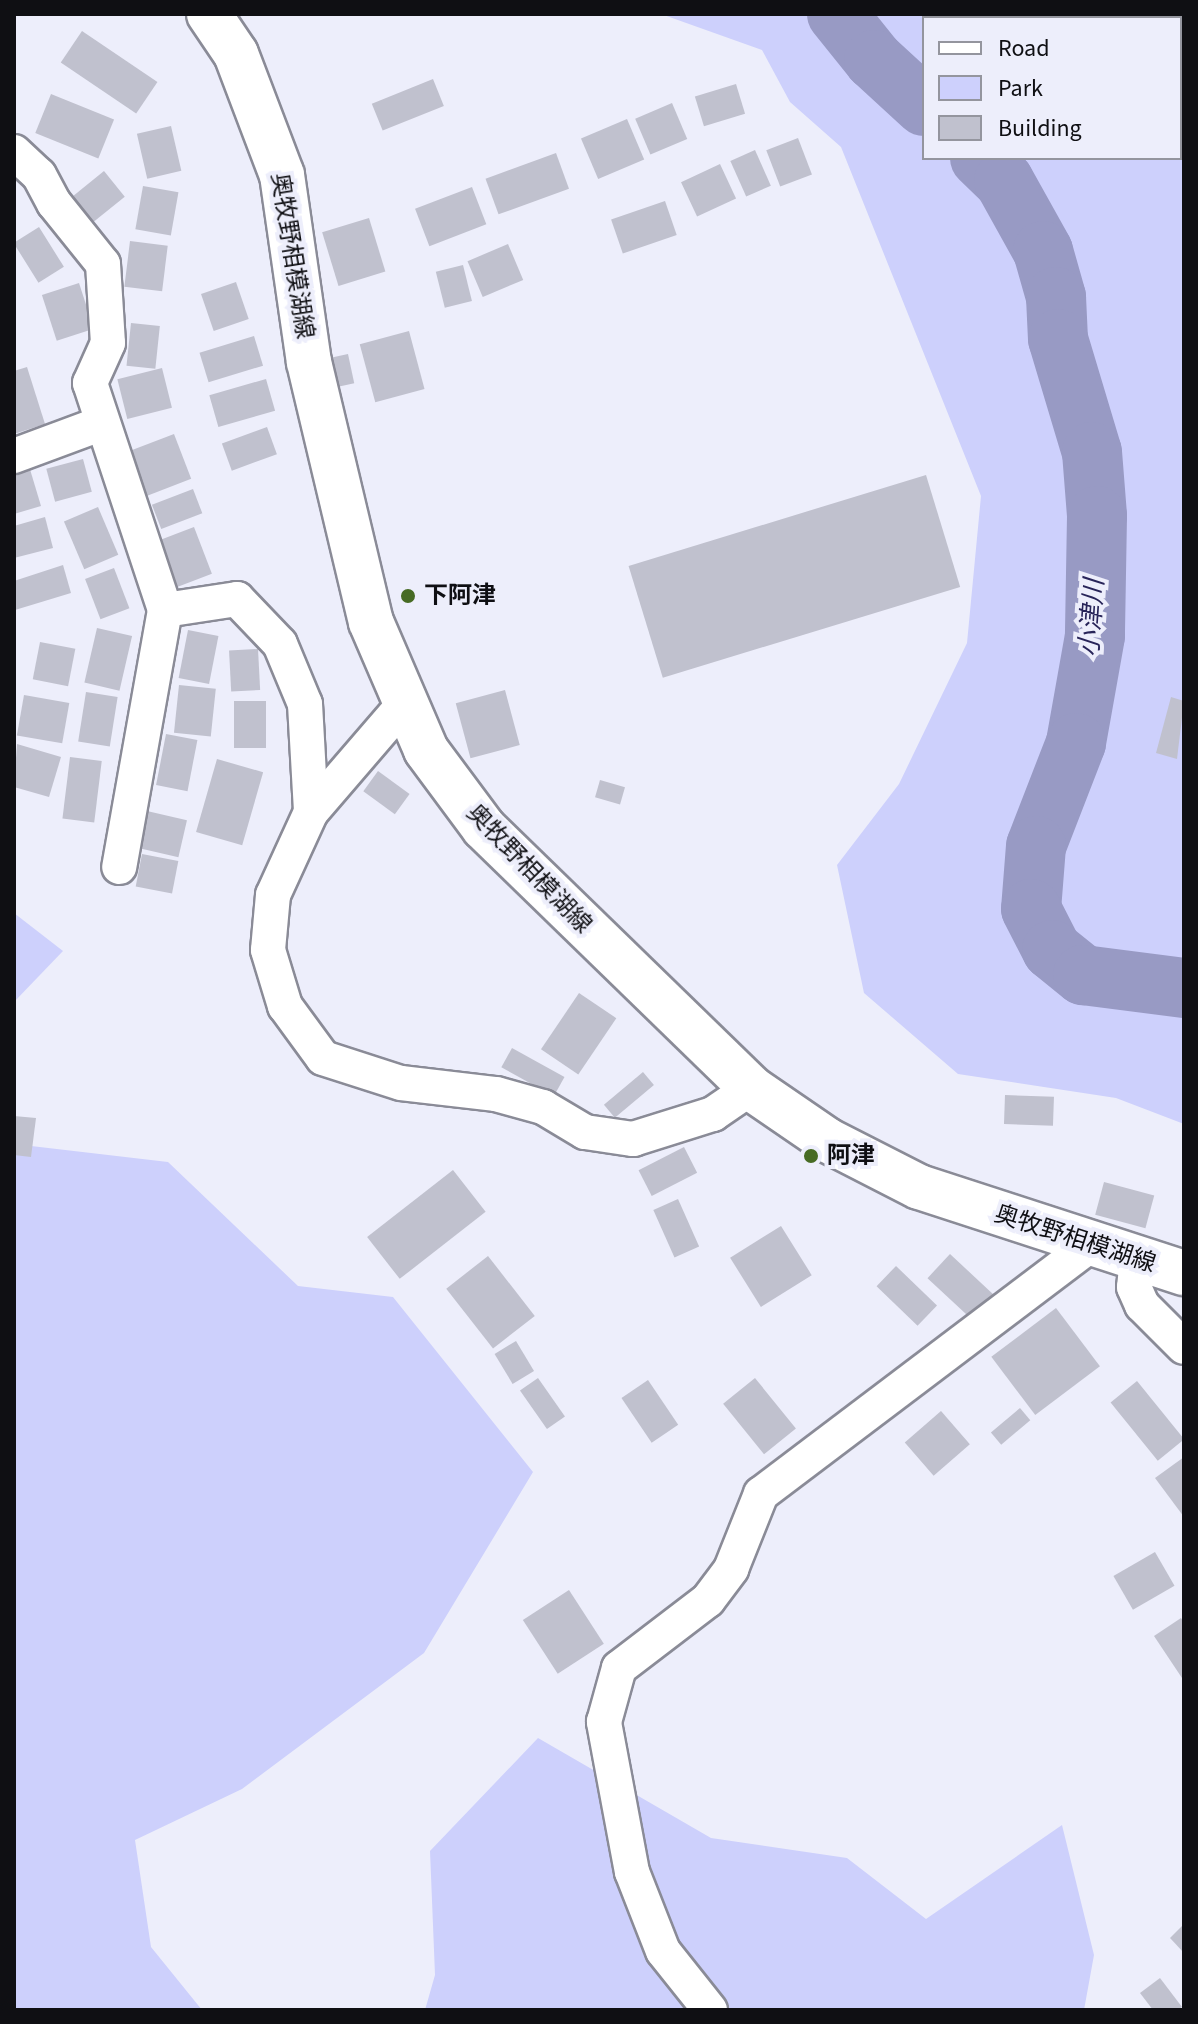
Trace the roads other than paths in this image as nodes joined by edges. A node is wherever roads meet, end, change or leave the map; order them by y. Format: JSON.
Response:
{"nodes":[{"id":1,"x":209,"y":14,"type":"edge"},
{"id":2,"x":14,"y":152,"type":"edge"},
{"id":3,"x":100,"y":424,"type":"junction"},
{"id":4,"x":14,"y":456,"type":"edge"},
{"id":5,"x":165,"y":610,"type":"junction"},
{"id":6,"x":404,"y":704,"type":"junction"},
{"id":7,"x":311,"y":812,"type":"junction"},
{"id":8,"x":119,"y":867,"type":"dead end"},
{"id":9,"x":751,"y":1088,"type":"junction"},
{"id":10,"x":1090,"y":1245,"type":"junction"},
{"id":11,"x":1137,"y":1259,"type":"junction"},
{"id":12,"x":1184,"y":1273,"type":"edge"},
{"id":13,"x":1184,"y":1347,"type":"edge"},
{"id":14,"x":710,"y":2010,"type":"edge"}],
"edges":[{"from":1,"to":6,"type":"main road","name":"奥牧野相模湖線"},
{"from":2,"to":3,"type":"street"},
{"from":3,"to":4,"type":"street"},
{"from":3,"to":5,"type":"street"},
{"from":5,"to":7,"type":"street"},
{"from":5,"to":8,"type":"street"},
{"from":6,"to":7,"type":"street"},
{"from":6,"to":9,"type":"main road","name":"奥牧野相模湖線"},
{"from":7,"to":9,"type":"street"},
{"from":9,"to":10,"type":"main road","name":"奥牧野相模湖線"},
{"from":10,"to":11,"type":"main road","name":"奥牧野相模湖線"},
{"from":10,"to":14,"type":"street"},
{"from":11,"to":12,"type":"main road","name":"奥牧野相模湖線"},
{"from":11,"to":13,"type":"street"}]}
